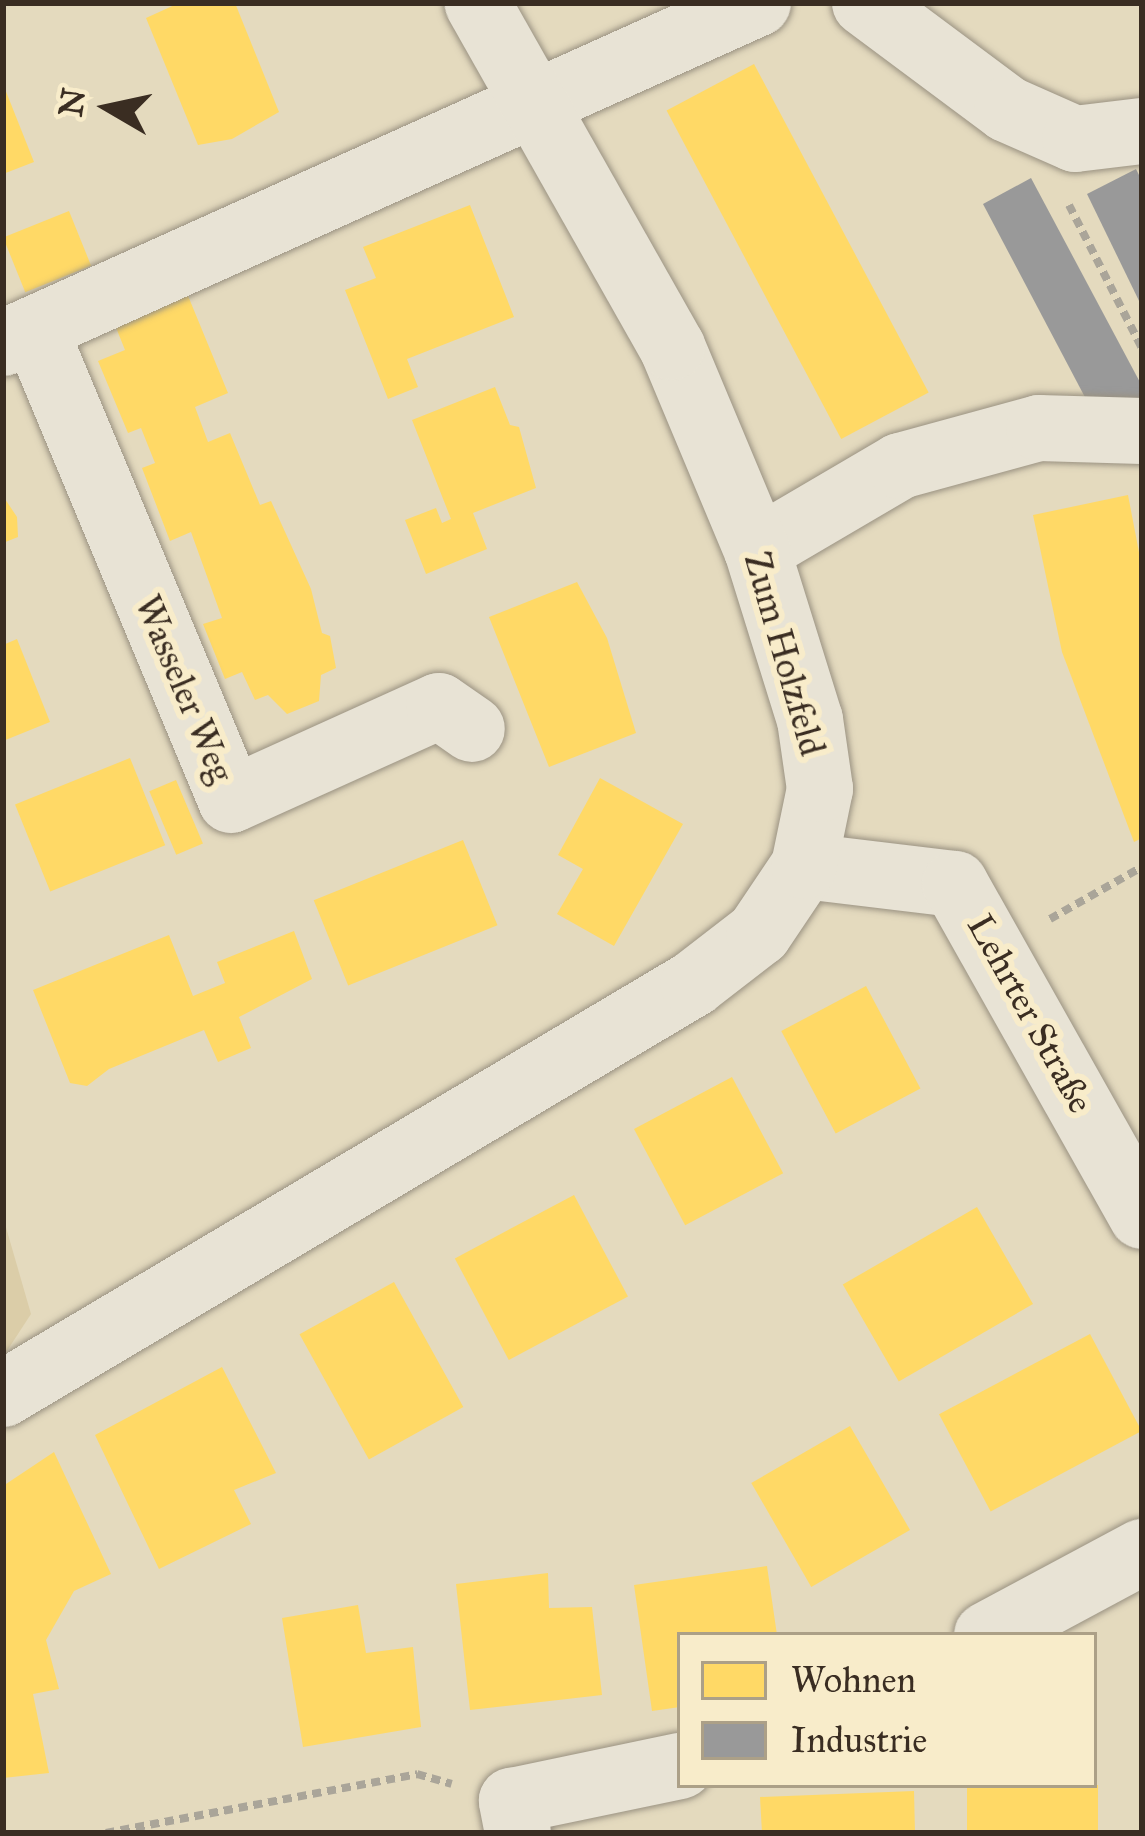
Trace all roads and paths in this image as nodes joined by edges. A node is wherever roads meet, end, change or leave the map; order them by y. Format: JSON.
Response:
{"nodes":[{"id":1,"x":478,"y":3,"type":"edge"},
{"id":2,"x":758,"y":3,"type":"edge"},
{"id":3,"x":865,"y":3,"type":"edge"},
{"id":4,"x":538,"y":108,"type":"junction"},
{"id":5,"x":1142,"y":131,"type":"edge"},
{"id":6,"x":1075,"y":139,"type":"junction"},
{"id":7,"x":19,"y":337,"type":"edge"},
{"id":8,"x":1142,"y":348,"type":"edge"},
{"id":9,"x":1142,"y":430,"type":"edge"},
{"id":10,"x":757,"y":550,"type":"junction"},
{"id":11,"x":472,"y":729,"type":"dead end"},
{"id":12,"x":804,"y":866,"type":"junction"},
{"id":13,"x":1142,"y":867,"type":"edge"},
{"id":14,"x":996,"y":949,"type":"junction"},
{"id":15,"x":1142,"y":1216,"type":"edge"},
{"id":16,"x":151,"y":1300,"type":"junction"},
{"id":17,"x":3,"y":1348,"type":"edge"},
{"id":18,"x":3,"y":1394,"type":"edge"},
{"id":19,"x":1142,"y":1552,"type":"edge"},
{"id":20,"x":993,"y":1632,"type":"edge"},
{"id":21,"x":677,"y":1767,"type":"edge"},
{"id":22,"x":515,"y":1817,"type":"edge"},
{"id":23,"x":106,"y":1833,"type":"edge"}],
"edges":[{"from":1,"to":4,"type":"street","name":"Zum Holzfeld"},
{"from":2,"to":4,"type":"street","name":"Wasseler Weg"},
{"from":3,"to":6,"type":"street"},
{"from":4,"to":7,"type":"street","name":"Wasseler Weg"},
{"from":4,"to":10,"type":"street","name":"Zum Holzfeld"},
{"from":5,"to":6,"type":"street"},
{"from":6,"to":8,"type":"path"},
{"from":7,"to":11,"type":"street","name":"Wasseler Weg"},
{"from":9,"to":10,"type":"street"},
{"from":10,"to":12,"type":"street","name":"Zum Holzfeld"},
{"from":12,"to":14,"type":"street","name":"Lehrter Straße"},
{"from":12,"to":16,"type":"street","name":"Zum Holzfeld"},
{"from":13,"to":14,"type":"path"},
{"from":14,"to":15,"type":"street","name":"Lehrter Straße"},
{"from":16,"to":17,"type":"street","name":"Zum Holzfeld"},
{"from":16,"to":18,"type":"street","name":"Zum Holzfeld"},
{"from":19,"to":20,"type":"street"},
{"from":21,"to":22,"type":"street"},
{"from":22,"to":23,"type":"path"}]}
